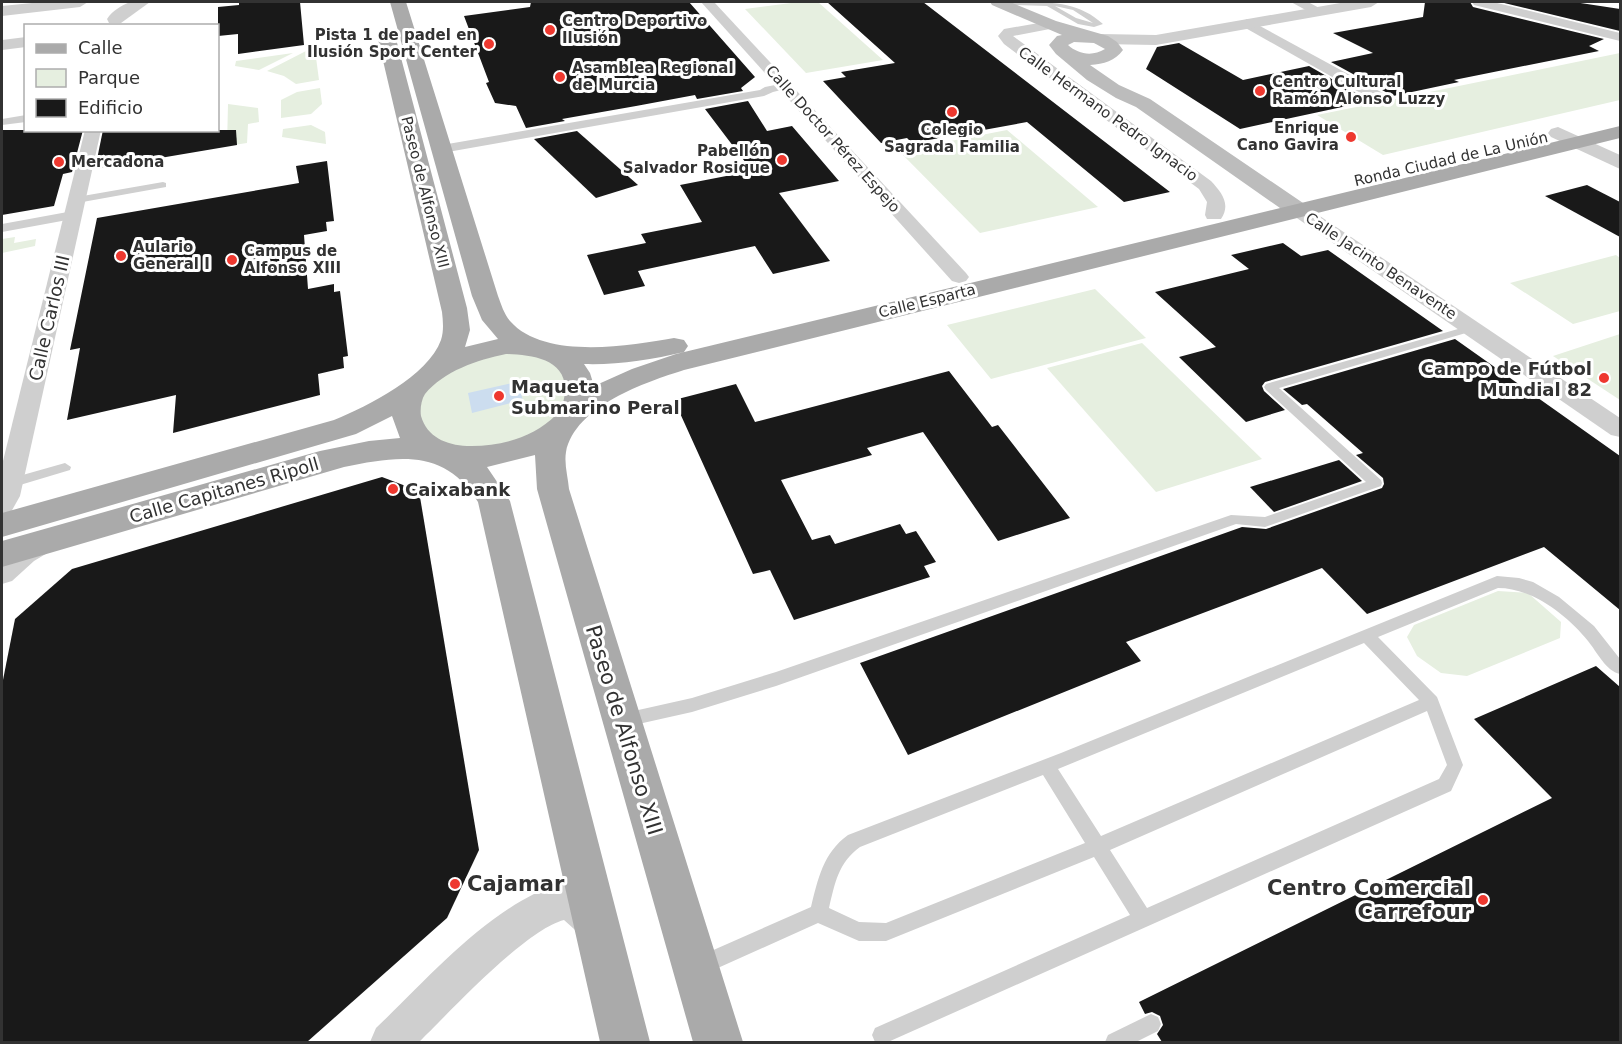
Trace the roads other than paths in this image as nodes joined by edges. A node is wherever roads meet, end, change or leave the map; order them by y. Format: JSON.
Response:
{"nodes":[{"id":1,"x":80,"y":2,"type":"edge"},
{"id":2,"x":119,"y":2,"type":"edge"},
{"id":3,"x":142,"y":2,"type":"edge"},
{"id":4,"x":377,"y":2,"type":"edge"},
{"id":5,"x":398,"y":2,"type":"edge"},
{"id":6,"x":707,"y":2,"type":"edge"},
{"id":7,"x":1298,"y":2,"type":"edge"},
{"id":8,"x":1371,"y":2,"type":"edge"},
{"id":9,"x":1479,"y":2,"type":"edge"},
{"id":10,"x":50,"y":3,"type":"edge"},
{"id":11,"x":1010,"y":3,"type":"edge"},
{"id":12,"x":1049,"y":4,"type":"junction"},
{"id":13,"x":2,"y":11,"type":"edge"},
{"id":14,"x":1318,"y":11,"type":"junction"},
{"id":15,"x":114,"y":22,"type":"edge"},
{"id":16,"x":1247,"y":23,"type":"junction"},
{"id":17,"x":1050,"y":25,"type":"junction"},
{"id":18,"x":1030,"y":28,"type":"junction"},
{"id":19,"x":1620,"y":37,"type":"edge"},
{"id":20,"x":24,"y":42,"type":"edge"},
{"id":21,"x":2,"y":45,"type":"edge"},
{"id":22,"x":1064,"y":51,"type":"junction"},
{"id":23,"x":1109,"y":53,"type":"junction"},
{"id":24,"x":785,"y":86,"type":"junction"},
{"id":25,"x":1386,"y":101,"type":"dead end"},
{"id":26,"x":1143,"y":103,"type":"junction"},
{"id":27,"x":1103,"y":111,"type":"junction"},
{"id":28,"x":24,"y":118,"type":"edge"},
{"id":29,"x":1620,"y":118,"type":"edge"},
{"id":30,"x":2,"y":122,"type":"edge"},
{"id":31,"x":93,"y":132,"type":"edge"},
{"id":32,"x":1620,"y":132,"type":"edge"},
{"id":33,"x":1576,"y":136,"type":"junction"},
{"id":34,"x":442,"y":150,"type":"junction"},
{"id":35,"x":1620,"y":151,"type":"edge"},
{"id":36,"x":1620,"y":163,"type":"edge"},
{"id":37,"x":163,"y":185,"type":"dead end"},
{"id":38,"x":1290,"y":204,"type":"junction"},
{"id":39,"x":75,"y":207,"type":"junction"},
{"id":40,"x":1214,"y":215,"type":"junction"},
{"id":41,"x":2,"y":228,"type":"edge"},
{"id":42,"x":958,"y":277,"type":"junction"},
{"id":43,"x":1472,"y":328,"type":"junction"},
{"id":44,"x":537,"y":348,"type":"junction"},
{"id":45,"x":428,"y":375,"type":"junction"},
{"id":46,"x":568,"y":420,"type":"junction"},
{"id":47,"x":1620,"y":429,"type":"edge"},
{"id":48,"x":449,"y":455,"type":"junction"},
{"id":49,"x":65,"y":467,"type":"dead end"},
{"id":50,"x":10,"y":483,"type":"junction"},
{"id":51,"x":2,"y":505,"type":"edge"},
{"id":52,"x":2,"y":525,"type":"edge"},
{"id":53,"x":59,"y":537,"type":"junction"},
{"id":54,"x":2,"y":554,"type":"edge"},
{"id":55,"x":2,"y":573,"type":"edge"},
{"id":56,"x":1367,"y":636,"type":"junction"},
{"id":57,"x":1620,"y":668,"type":"edge"},
{"id":58,"x":1431,"y":702,"type":"junction"},
{"id":59,"x":621,"y":721,"type":"junction"},
{"id":60,"x":1047,"y":766,"type":"junction"},
{"id":61,"x":1098,"y":846,"type":"junction"},
{"id":62,"x":819,"y":913,"type":"junction"},
{"id":63,"x":1143,"y":919,"type":"junction"},
{"id":64,"x":597,"y":925,"type":"junction"},
{"id":65,"x":695,"y":968,"type":"junction"},
{"id":66,"x":1151,"y":1024,"type":"dead end"},
{"id":67,"x":882,"y":1035,"type":"dead end"},
{"id":68,"x":390,"y":1042,"type":"edge"},
{"id":69,"x":626,"y":1042,"type":"edge"},
{"id":70,"x":718,"y":1042,"type":"edge"},
{"id":71,"x":1114,"y":1042,"type":"edge"}],
"edges":[{"from":1,"to":10,"type":"street"},
{"from":2,"to":15,"type":"street"},
{"from":3,"to":15,"type":"street"},
{"from":4,"to":45,"type":"main road","name":"Paseo de Alfonso XIII"},
{"from":5,"to":34,"type":"main road","name":"Paseo de Alfonso XIII"},
{"from":6,"to":24,"type":"street","name":"Calle Doctor Pérez Espejo"},
{"from":7,"to":14,"type":"street"},
{"from":8,"to":14,"type":"street"},
{"from":9,"to":19,"type":"street"},
{"from":10,"to":13,"type":"street"},
{"from":11,"to":12,"type":"lane"},
{"from":11,"to":17,"type":"main road"},
{"from":11,"to":18,"type":"main road","name":"Calle Jacinto Benavente"},
{"from":12,"to":12,"type":"lane"},
{"from":14,"to":16,"type":"street"},
{"from":16,"to":23,"type":"street"},
{"from":16,"to":25,"type":"street"},
{"from":17,"to":18,"type":"street"},
{"from":17,"to":23,"type":"main road"},
{"from":18,"to":22,"type":"main road","name":"Calle Jacinto Benavente"},
{"from":18,"to":27,"type":"street","name":"Calle Hermano Pedro Ignacio"},
{"from":20,"to":21,"type":"street"},
{"from":22,"to":23,"type":"main road"},
{"from":22,"to":23,"type":"main road"},
{"from":22,"to":26,"type":"main road","name":"Calle Jacinto Benavente"},
{"from":23,"to":26,"type":"main road","name":"Calle Jacinto Benavente"},
{"from":24,"to":34,"type":"street"},
{"from":24,"to":42,"type":"street","name":"Calle Doctor Pérez Espejo"},
{"from":26,"to":27,"type":"street"},
{"from":26,"to":38,"type":"main road","name":"Calle Jacinto Benavente"},
{"from":27,"to":40,"type":"street","name":"Calle Hermano Pedro Ignacio"},
{"from":28,"to":30,"type":"street"},
{"from":29,"to":33,"type":"main road","name":"Ronda Ciudad de La Unión"},
{"from":31,"to":39,"type":"street","name":"Calle Carlos III"},
{"from":32,"to":33,"type":"main road","name":"Ronda Ciudad de La Unión"},
{"from":33,"to":35,"type":"street"},
{"from":33,"to":36,"type":"street"},
{"from":33,"to":38,"type":"main road","name":"Ronda Ciudad de La Unión"},
{"from":34,"to":44,"type":"main road","name":"Paseo de Alfonso XIII"},
{"from":37,"to":39,"type":"lane"},
{"from":38,"to":40,"type":"main road","name":"Calle Esparta"},
{"from":38,"to":43,"type":"street","name":"Calle Jacinto Benavente"},
{"from":38,"to":46,"type":"main road","name":"Calle Esparta"},
{"from":39,"to":41,"type":"street"},
{"from":39,"to":50,"type":"street","name":"Calle Carlos III"},
{"from":40,"to":42,"type":"main road","name":"Calle Esparta"},
{"from":42,"to":44,"type":"main road","name":"Calle Esparta"},
{"from":43,"to":47,"type":"street","name":"Calle Jacinto Benavente"},
{"from":43,"to":59,"type":"lane"},
{"from":44,"to":45,"type":"main road"},
{"from":44,"to":46,"type":"main road"},
{"from":45,"to":48,"type":"main road"},
{"from":45,"to":52,"type":"main road","name":"Calle Capitanes Ripoll"},
{"from":46,"to":48,"type":"main road"},
{"from":46,"to":59,"type":"main road","name":"Paseo de Alfonso XIII"},
{"from":48,"to":53,"type":"main road","name":"Calle Capitanes Ripoll"},
{"from":48,"to":64,"type":"main road"},
{"from":49,"to":50,"type":"lane"},
{"from":50,"to":51,"type":"street","name":"Calle Carlos III"},
{"from":53,"to":54,"type":"main road","name":"Calle Capitanes Ripoll"},
{"from":53,"to":55,"type":"street"},
{"from":56,"to":57,"type":"lane"},
{"from":56,"to":58,"type":"lane"},
{"from":56,"to":60,"type":"lane"},
{"from":58,"to":61,"type":"lane"},
{"from":58,"to":63,"type":"lane"},
{"from":59,"to":65,"type":"main road","name":"Paseo de Alfonso XIII"},
{"from":60,"to":61,"type":"lane"},
{"from":60,"to":62,"type":"lane"},
{"from":61,"to":62,"type":"lane"},
{"from":61,"to":63,"type":"lane"},
{"from":62,"to":65,"type":"lane"},
{"from":63,"to":67,"type":"lane"},
{"from":64,"to":68,"type":"street"},
{"from":64,"to":69,"type":"main road"},
{"from":65,"to":70,"type":"main road","name":"Paseo de Alfonso XIII"},
{"from":66,"to":71,"type":"lane"}]}
